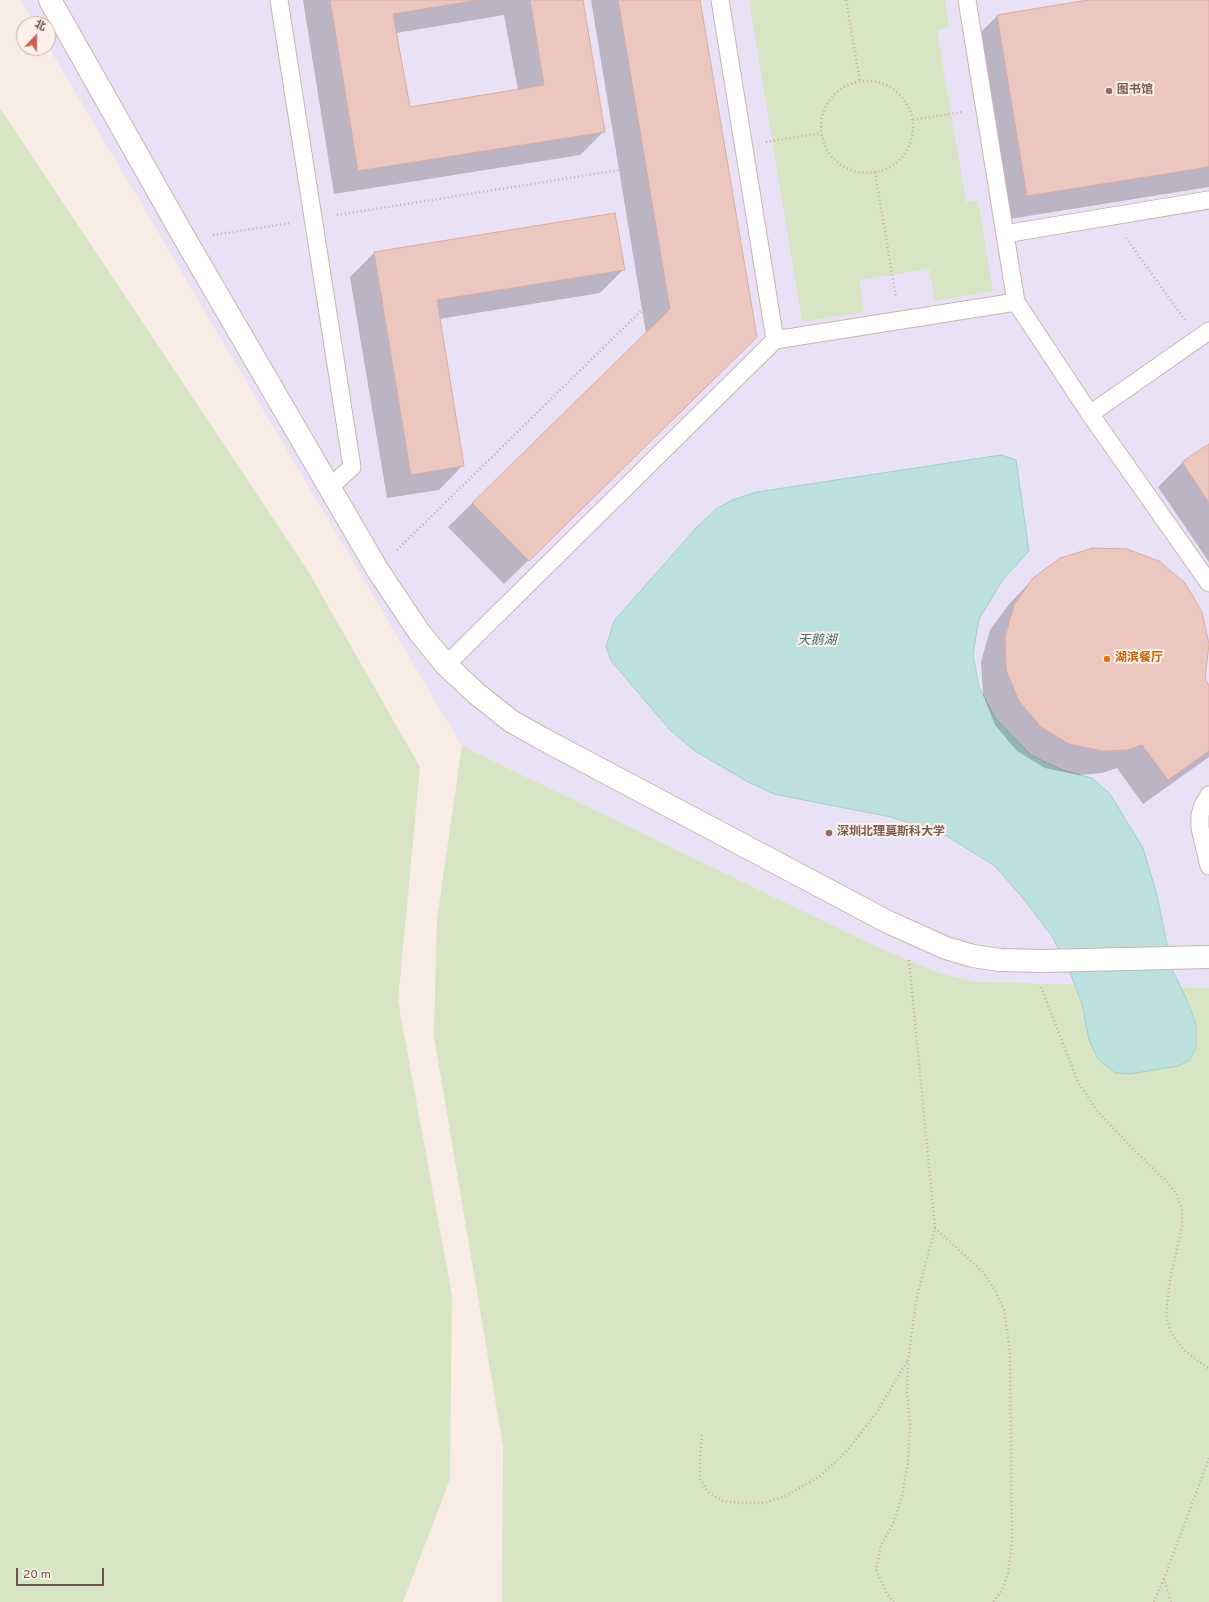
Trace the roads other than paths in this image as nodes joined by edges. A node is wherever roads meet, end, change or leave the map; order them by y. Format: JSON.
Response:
{"nodes":[{"id":1,"x":50,"y":0,"type":"edge"},
{"id":2,"x":279,"y":0,"type":"edge"},
{"id":3,"x":720,"y":0,"type":"edge"},
{"id":4,"x":968,"y":0,"type":"edge"},
{"id":5,"x":1209,"y":200,"type":"edge"},
{"id":6,"x":1006,"y":234,"type":"junction"},
{"id":7,"x":1016,"y":302,"type":"junction"},
{"id":8,"x":1204,"y":334,"type":"edge"},
{"id":9,"x":775,"y":340,"type":"junction"},
{"id":10,"x":1090,"y":414,"type":"junction"},
{"id":11,"x":329,"y":488,"type":"junction"},
{"id":12,"x":1209,"y":583,"type":"edge"},
{"id":13,"x":446,"y":665,"type":"junction"},
{"id":14,"x":1209,"y":795,"type":"edge"},
{"id":15,"x":1209,"y":866,"type":"edge"},
{"id":16,"x":1209,"y":957,"type":"edge"}],
"edges":[{"from":1,"to":11,"type":"street"},
{"from":2,"to":11,"type":"lane"},
{"from":3,"to":9,"type":"lane"},
{"from":4,"to":6,"type":"lane"},
{"from":5,"to":6,"type":"lane"},
{"from":6,"to":7,"type":"lane"},
{"from":7,"to":9,"type":"lane"},
{"from":7,"to":10,"type":"lane"},
{"from":8,"to":10,"type":"lane"},
{"from":9,"to":13,"type":"lane"},
{"from":10,"to":12,"type":"lane"},
{"from":11,"to":13,"type":"street"},
{"from":13,"to":16,"type":"street"},
{"from":14,"to":15,"type":"lane"}]}
